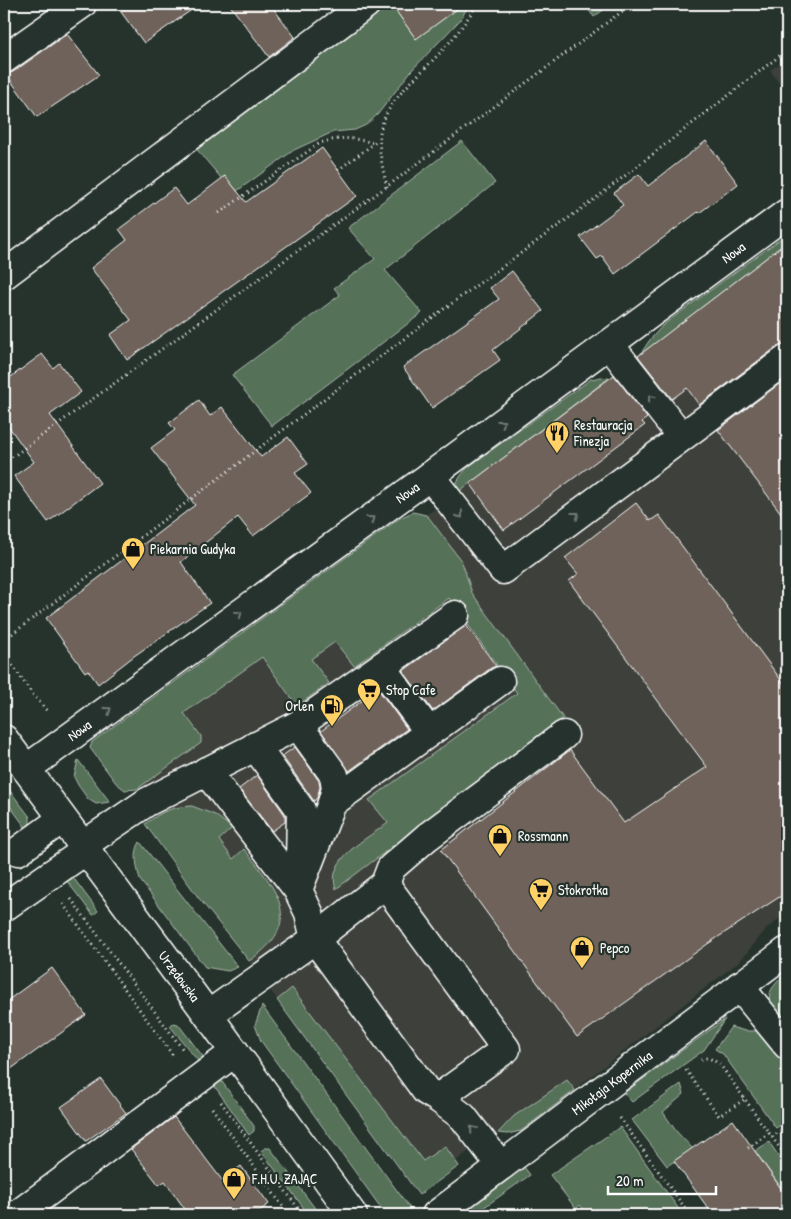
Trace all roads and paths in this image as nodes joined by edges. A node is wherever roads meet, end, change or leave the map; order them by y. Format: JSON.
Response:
{"nodes":[{"id":1,"x":82,"y":4,"type":"edge"},
{"id":2,"x":366,"y":4,"type":"edge"},
{"id":3,"x":477,"y":4,"type":"edge"},
{"id":4,"x":632,"y":4,"type":"edge"},
{"id":5,"x":787,"y":50,"type":"edge"},
{"id":6,"x":4,"y":59,"type":"edge"},
{"id":7,"x":380,"y":139,"type":"junction"},
{"id":8,"x":375,"y":143,"type":"junction"},
{"id":9,"x":338,"y":170,"type":"dead end"},
{"id":10,"x":387,"y":187,"type":"junction"},
{"id":11,"x":219,"y":213,"type":"dead end"},
{"id":12,"x":787,"y":213,"type":"edge"},
{"id":13,"x":4,"y":274,"type":"edge"},
{"id":14,"x":609,"y":344,"type":"junction"},
{"id":15,"x":787,"y":359,"type":"edge"},
{"id":16,"x":681,"y":436,"type":"junction"},
{"id":17,"x":4,"y":463,"type":"edge"},
{"id":18,"x":430,"y":476,"type":"junction"},
{"id":19,"x":455,"y":615,"type":"dead end"},
{"id":20,"x":4,"y":640,"type":"edge"},
{"id":21,"x":4,"y":653,"type":"edge"},
{"id":22,"x":381,"y":667,"type":"junction"},
{"id":23,"x":500,"y":681,"type":"dead end"},
{"id":24,"x":298,"y":726,"type":"junction"},
{"id":25,"x":429,"y":732,"type":"junction"},
{"id":26,"x":564,"y":735,"type":"dead end"},
{"id":27,"x":70,"y":738,"type":"junction"},
{"id":28,"x":4,"y":739,"type":"edge"},
{"id":29,"x":255,"y":746,"type":"junction"},
{"id":30,"x":26,"y":770,"type":"junction"},
{"id":31,"x":206,"y":770,"type":"junction"},
{"id":32,"x":332,"y":803,"type":"junction"},
{"id":33,"x":4,"y":806,"type":"edge"},
{"id":34,"x":62,"y":820,"type":"junction"},
{"id":35,"x":24,"y":847,"type":"joint"},
{"id":36,"x":83,"y":848,"type":"junction"},
{"id":37,"x":48,"y":875,"type":"junction"},
{"id":38,"x":385,"y":884,"type":"junction"},
{"id":39,"x":298,"y":890,"type":"junction"},
{"id":40,"x":4,"y":907,"type":"edge"},
{"id":41,"x":314,"y":939,"type":"junction"},
{"id":42,"x":787,"y":951,"type":"edge"},
{"id":43,"x":739,"y":986,"type":"junction"},
{"id":44,"x":208,"y":1015,"type":"junction"},
{"id":45,"x":787,"y":1045,"type":"edge"},
{"id":46,"x":235,"y":1052,"type":"junction"},
{"id":47,"x":698,"y":1062,"type":"dead end"},
{"id":48,"x":692,"y":1066,"type":"dead end"},
{"id":49,"x":686,"y":1070,"type":"junction"},
{"id":50,"x":678,"y":1075,"type":"dead end"},
{"id":51,"x":198,"y":1079,"type":"junction"},
{"id":52,"x":438,"y":1098,"type":"junction"},
{"id":53,"x":745,"y":1099,"type":"junction"},
{"id":54,"x":627,"y":1112,"type":"dead end"},
{"id":55,"x":620,"y":1117,"type":"junction"},
{"id":56,"x":612,"y":1123,"type":"dead end"},
{"id":57,"x":787,"y":1126,"type":"edge"},
{"id":58,"x":770,"y":1135,"type":"junction"},
{"id":59,"x":748,"y":1148,"type":"dead end"},
{"id":60,"x":787,"y":1158,"type":"edge"},
{"id":61,"x":501,"y":1166,"type":"junction"},
{"id":62,"x":17,"y":1215,"type":"edge"},
{"id":63,"x":289,"y":1215,"type":"edge"},
{"id":64,"x":303,"y":1215,"type":"edge"},
{"id":65,"x":353,"y":1215,"type":"edge"},
{"id":66,"x":436,"y":1215,"type":"edge"},
{"id":67,"x":690,"y":1215,"type":"edge"}],
"edges":[{"from":1,"to":6,"type":"street"},
{"from":2,"to":13,"type":"street"},
{"from":3,"to":7,"type":"path"},
{"from":4,"to":10,"type":"path"},
{"from":5,"to":20,"type":"path"},
{"from":7,"to":8,"type":"path"},
{"from":7,"to":10,"type":"path"},
{"from":8,"to":9,"type":"path"},
{"from":8,"to":11,"type":"path"},
{"from":10,"to":17,"type":"path"},
{"from":12,"to":14,"type":"street","name":"Nowa"},
{"from":16,"to":14,"type":"street","one_way":true},
{"from":18,"to":14,"type":"street","name":"Nowa","one_way":true},
{"from":15,"to":16,"type":"street"},
{"from":18,"to":16,"type":"street","one_way":true},
{"from":27,"to":18,"type":"street","name":"Nowa","one_way":true},
{"from":19,"to":22,"type":"street"},
{"from":21,"to":27,"type":"path"},
{"from":22,"to":24,"type":"street"},
{"from":22,"to":25,"type":"street"},
{"from":23,"to":25,"type":"street"},
{"from":24,"to":29,"type":"street"},
{"from":24,"to":32,"type":"street"},
{"from":25,"to":32,"type":"street"},
{"from":26,"to":38,"type":"street"},
{"from":27,"to":30,"type":"street","name":"Nowa"},
{"from":28,"to":30,"type":"street","name":"Urzędowska"},
{"from":29,"to":31,"type":"street"},
{"from":29,"to":39,"type":"street"},
{"from":30,"to":34,"type":"street","name":"Urzędowska"},
{"from":31,"to":36,"type":"street"},
{"from":31,"to":39,"type":"street"},
{"from":32,"to":39,"type":"street"},
{"from":33,"to":35,"type":"path"},
{"from":34,"to":35,"type":"street"},
{"from":34,"to":36,"type":"street","name":"Urzędowska"},
{"from":36,"to":37,"type":"street"},
{"from":36,"to":44,"type":"street","name":"Urzędowska"},
{"from":37,"to":40,"type":"street"},
{"from":37,"to":51,"type":"path"},
{"from":37,"to":51,"type":"path"},
{"from":38,"to":41,"type":"street"},
{"from":38,"to":52,"type":"street"},
{"from":39,"to":41,"type":"street"},
{"from":41,"to":44,"type":"street"},
{"from":41,"to":52,"type":"street"},
{"from":42,"to":43,"type":"street","name":"Mikołaja Kopernika"},
{"from":43,"to":45,"type":"street"},
{"from":43,"to":61,"type":"street","name":"Mikołaja Kopernika"},
{"from":44,"to":46,"type":"street","name":"Urzędowska"},
{"from":46,"to":51,"type":"street"},
{"from":46,"to":65,"type":"street","name":"Urzędowska"},
{"from":47,"to":53,"type":"path"},
{"from":48,"to":49,"type":"path"},
{"from":49,"to":50,"type":"path"},
{"from":49,"to":53,"type":"path"},
{"from":51,"to":62,"type":"street"},
{"from":51,"to":63,"type":"path"},
{"from":51,"to":64,"type":"path"},
{"from":61,"to":52,"type":"street","one_way":true},
{"from":53,"to":58,"type":"path"},
{"from":54,"to":55,"type":"path"},
{"from":55,"to":56,"type":"path"},
{"from":55,"to":67,"type":"path"},
{"from":57,"to":58,"type":"path"},
{"from":58,"to":59,"type":"path"},
{"from":58,"to":60,"type":"path"},
{"from":61,"to":66,"type":"street","name":"Mikołaja Kopernika"}]}
